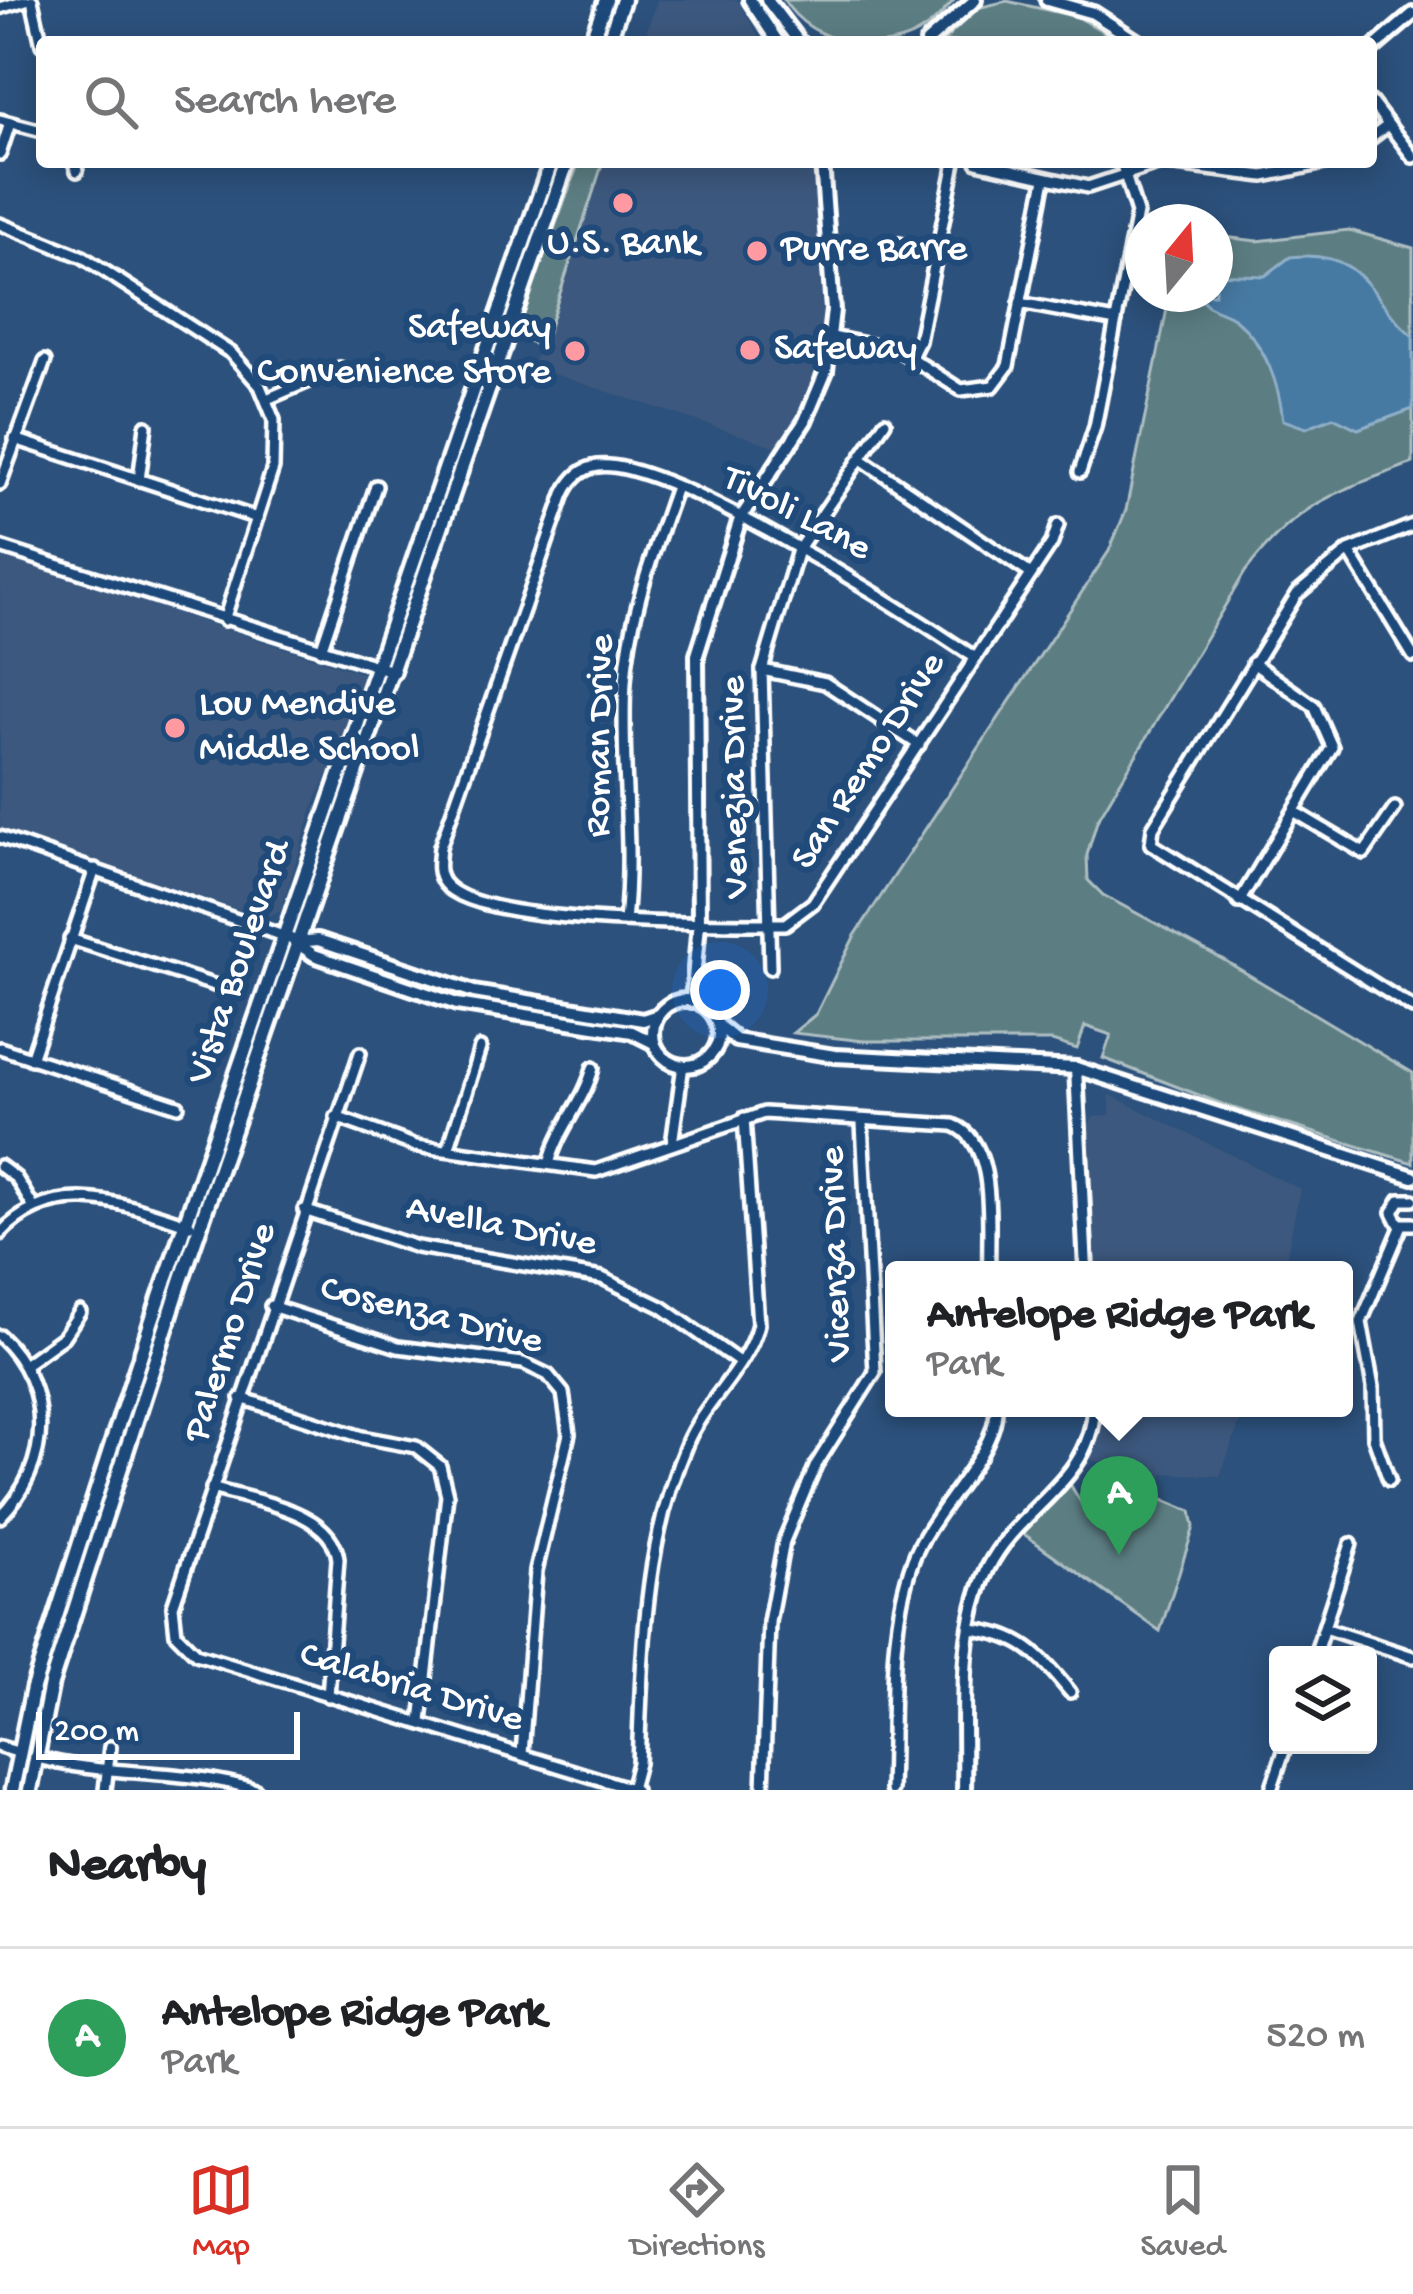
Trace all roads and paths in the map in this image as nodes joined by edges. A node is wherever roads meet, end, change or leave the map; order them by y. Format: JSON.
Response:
{"nodes":[{"id":1,"x":29,"y":0,"type":"edge"},
{"id":2,"x":606,"y":0,"type":"edge"},
{"id":3,"x":622,"y":0,"type":"edge"},
{"id":4,"x":750,"y":0,"type":"edge"},
{"id":5,"x":767,"y":0,"type":"edge"},
{"id":6,"x":963,"y":0,"type":"edge"},
{"id":7,"x":975,"y":0,"type":"edge"},
{"id":8,"x":1047,"y":0,"type":"edge"},
{"id":9,"x":0,"y":8,"type":"edge"},
{"id":10,"x":1413,"y":14,"type":"edge"},
{"id":11,"x":957,"y":16,"type":"junction"},
{"id":12,"x":40,"y":36,"type":"edge"},
{"id":13,"x":593,"y":36,"type":"edge"},
{"id":14,"x":610,"y":36,"type":"edge"},
{"id":15,"x":774,"y":36,"type":"edge"},
{"id":16,"x":794,"y":36,"type":"edge"},
{"id":17,"x":934,"y":36,"type":"edge"},
{"id":18,"x":1129,"y":36,"type":"edge"},
{"id":19,"x":1377,"y":45,"type":"edge"},
{"id":20,"x":1377,"y":110,"type":"edge"},
{"id":21,"x":5,"y":122,"type":"edge"},
{"id":22,"x":1388,"y":125,"type":"junction"},
{"id":23,"x":36,"y":130,"type":"edge"},
{"id":24,"x":1377,"y":133,"type":"edge"},
{"id":25,"x":0,"y":154,"type":"edge"},
{"id":26,"x":1413,"y":157,"type":"edge"},
{"id":27,"x":549,"y":168,"type":"edge"},
{"id":28,"x":566,"y":168,"type":"edge"},
{"id":29,"x":823,"y":168,"type":"edge"},
{"id":30,"x":954,"y":168,"type":"edge"},
{"id":31,"x":1001,"y":168,"type":"edge"},
{"id":32,"x":1123,"y":168,"type":"edge"},
{"id":33,"x":1146,"y":168,"type":"edge"},
{"id":34,"x":1200,"y":168,"type":"edge"},
{"id":35,"x":1301,"y":168,"type":"edge"},
{"id":36,"x":1126,"y":175,"type":"junction"},
{"id":37,"x":1045,"y":179,"type":"junction"},
{"id":38,"x":0,"y":224,"type":"edge"},
{"id":39,"x":899,"y":244,"type":"dead end"},
{"id":40,"x":937,"y":253,"type":"junction"},
{"id":41,"x":1020,"y":303,"type":"junction"},
{"id":42,"x":1116,"y":321,"type":"junction"},
{"id":43,"x":832,"y":337,"type":"junction"},
{"id":44,"x":911,"y":357,"type":"junction"},
{"id":45,"x":45,"y":361,"type":"dead end"},
{"id":46,"x":340,"y":368,"type":"dead end"},
{"id":47,"x":267,"y":399,"type":"junction"},
{"id":48,"x":884,"y":422,"type":"dead end"},
{"id":49,"x":146,"y":426,"type":"dead end"},
{"id":50,"x":15,"y":439,"type":"junction"},
{"id":51,"x":861,"y":459,"type":"junction"},
{"id":52,"x":1079,"y":472,"type":"dead end"},
{"id":53,"x":139,"y":480,"type":"junction"},
{"id":54,"x":0,"y":484,"type":"edge"},
{"id":55,"x":376,"y":486,"type":"dead end"},
{"id":56,"x":676,"y":487,"type":"junction"},
{"id":57,"x":257,"y":518,"type":"junction"},
{"id":58,"x":740,"y":519,"type":"junction"},
{"id":59,"x":1058,"y":525,"type":"dead end"},
{"id":60,"x":1413,"y":525,"type":"edge"},
{"id":61,"x":0,"y":547,"type":"edge"},
{"id":62,"x":798,"y":550,"type":"junction"},
{"id":63,"x":1349,"y":550,"type":"junction"},
{"id":64,"x":1031,"y":574,"type":"junction"},
{"id":65,"x":224,"y":620,"type":"junction"},
{"id":66,"x":322,"y":650,"type":"junction"},
{"id":67,"x":1413,"y":656,"type":"edge"},
{"id":68,"x":974,"y":657,"type":"junction"},
{"id":69,"x":1253,"y":663,"type":"junction"},
{"id":70,"x":380,"y":668,"type":"junction"},
{"id":71,"x":762,"y":670,"type":"junction"},
{"id":72,"x":395,"y":672,"type":"junction"},
{"id":73,"x":919,"y":745,"type":"junction"},
{"id":74,"x":1396,"y":808,"type":"dead end"},
{"id":75,"x":1294,"y":812,"type":"junction"},
{"id":76,"x":0,"y":837,"type":"edge"},
{"id":77,"x":95,"y":869,"type":"junction"},
{"id":78,"x":444,"y":883,"type":"joint"},
{"id":79,"x":1239,"y":902,"type":"junction"},
{"id":80,"x":625,"y":921,"type":"junction"},
{"id":81,"x":699,"y":924,"type":"junction"},
{"id":82,"x":769,"y":924,"type":"junction"},
{"id":83,"x":283,"y":936,"type":"junction"},
{"id":84,"x":70,"y":939,"type":"junction"},
{"id":85,"x":298,"y":942,"type":"junction"},
{"id":86,"x":770,"y":968,"type":"dead end"},
{"id":87,"x":220,"y":987,"type":"dead end"},
{"id":88,"x":692,"y":1001,"type":"junction"},
{"id":89,"x":1413,"y":1008,"type":"edge"},
{"id":90,"x":658,"y":1015,"type":"junction"},
{"id":91,"x":719,"y":1026,"type":"junction"},
{"id":92,"x":736,"y":1040,"type":"junction"},
{"id":93,"x":654,"y":1043,"type":"junction"},
{"id":94,"x":0,"y":1048,"type":"edge"},
{"id":95,"x":480,"y":1048,"type":"dead end"},
{"id":96,"x":714,"y":1049,"type":"junction"},
{"id":97,"x":361,"y":1053,"type":"dead end"},
{"id":98,"x":32,"y":1059,"type":"junction"},
{"id":99,"x":683,"y":1065,"type":"junction"},
{"id":100,"x":592,"y":1068,"type":"dead end"},
{"id":101,"x":1076,"y":1068,"type":"junction"},
{"id":102,"x":178,"y":1106,"type":"dead end"},
{"id":103,"x":336,"y":1117,"type":"junction"},
{"id":104,"x":744,"y":1118,"type":"junction"},
{"id":105,"x":862,"y":1123,"type":"junction"},
{"id":106,"x":672,"y":1144,"type":"junction"},
{"id":107,"x":448,"y":1150,"type":"junction"},
{"id":108,"x":549,"y":1164,"type":"junction"},
{"id":109,"x":0,"y":1166,"type":"edge"},
{"id":110,"x":1413,"y":1177,"type":"edge"},
{"id":111,"x":1412,"y":1197,"type":"edge"},
{"id":112,"x":34,"y":1208,"type":"junction"},
{"id":113,"x":304,"y":1210,"type":"junction"},
{"id":114,"x":1407,"y":1224,"type":"edge"},
{"id":115,"x":191,"y":1226,"type":"junction"},
{"id":116,"x":0,"y":1234,"type":"edge"},
{"id":117,"x":988,"y":1261,"type":"edge"},
{"id":118,"x":1087,"y":1261,"type":"edge"},
{"id":119,"x":271,"y":1306,"type":"junction"},
{"id":120,"x":80,"y":1312,"type":"dead end"},
{"id":121,"x":0,"y":1336,"type":"edge"},
{"id":122,"x":739,"y":1362,"type":"junction"},
{"id":123,"x":24,"y":1365,"type":"junction"},
{"id":124,"x":242,"y":1398,"type":"junction"},
{"id":125,"x":994,"y":1417,"type":"edge"},
{"id":126,"x":1093,"y":1417,"type":"edge"},
{"id":127,"x":1389,"y":1480,"type":"dead end"},
{"id":128,"x":212,"y":1488,"type":"junction"},
{"id":129,"x":0,"y":1517,"type":"edge"},
{"id":130,"x":1352,"y":1544,"type":"dead end"},
{"id":131,"x":1324,"y":1628,"type":"junction"},
{"id":132,"x":970,"y":1629,"type":"junction"},
{"id":133,"x":176,"y":1634,"type":"joint"},
{"id":134,"x":1318,"y":1646,"type":"edge"},
{"id":135,"x":1413,"y":1657,"type":"edge"},
{"id":136,"x":33,"y":1688,"type":"junction"},
{"id":137,"x":1070,"y":1692,"type":"dead end"},
{"id":138,"x":328,"y":1696,"type":"junction"},
{"id":139,"x":421,"y":1722,"type":"junction"},
{"id":140,"x":0,"y":1747,"type":"edge"},
{"id":141,"x":110,"y":1747,"type":"dead end"},
{"id":142,"x":16,"y":1752,"type":"junction"},
{"id":143,"x":522,"y":1754,"type":"junction"},
{"id":144,"x":1283,"y":1754,"type":"edge"},
{"id":145,"x":34,"y":1757,"type":"junction"},
{"id":146,"x":108,"y":1770,"type":"junction"},
{"id":147,"x":215,"y":1777,"type":"junction"},
{"id":148,"x":633,"y":1789,"type":"edge"},
{"id":149,"x":13,"y":1790,"type":"edge"},
{"id":150,"x":27,"y":1790,"type":"edge"},
{"id":151,"x":106,"y":1790,"type":"edge"},
{"id":152,"x":213,"y":1790,"type":"edge"},
{"id":153,"x":256,"y":1790,"type":"edge"},
{"id":154,"x":763,"y":1790,"type":"edge"},
{"id":155,"x":891,"y":1790,"type":"edge"},
{"id":156,"x":964,"y":1790,"type":"edge"},
{"id":157,"x":1271,"y":1790,"type":"edge"}],
"edges":[{"from":1,"to":9,"type":"street"},
{"from":1,"to":12,"type":"street"},
{"from":2,"to":13,"type":"main road"},
{"from":3,"to":14,"type":"main road"},
{"from":4,"to":15,"type":"street"},
{"from":5,"to":16,"type":"street"},
{"from":6,"to":11,"type":"street"},
{"from":7,"to":11,"type":"street"},
{"from":8,"to":18,"type":"street"},
{"from":10,"to":19,"type":"street"},
{"from":11,"to":17,"type":"street"},
{"from":20,"to":22,"type":"street"},
{"from":21,"to":23,"type":"street"},
{"from":21,"to":25,"type":"street"},
{"from":22,"to":24,"type":"street"},
{"from":22,"to":26,"type":"street"},
{"from":27,"to":70,"type":"main road","name":"Vista Boulevard"},
{"from":28,"to":72,"type":"main road","name":"Vista Boulevard"},
{"from":29,"to":43,"type":"street"},
{"from":30,"to":40,"type":"street"},
{"from":31,"to":37,"type":"street"},
{"from":32,"to":36,"type":"street"},
{"from":33,"to":36,"type":"street"},
{"from":34,"to":35,"type":"street"},
{"from":36,"to":37,"type":"street"},
{"from":36,"to":42,"type":"street"},
{"from":37,"to":41,"type":"street"},
{"from":38,"to":47,"type":"street"},
{"from":39,"to":40,"type":"street"},
{"from":40,"to":44,"type":"street"},
{"from":41,"to":42,"type":"street"},
{"from":41,"to":44,"type":"street"},
{"from":42,"to":52,"type":"street"},
{"from":43,"to":44,"type":"street"},
{"from":43,"to":58,"type":"street"},
{"from":45,"to":50,"type":"street"},
{"from":46,"to":47,"type":"street"},
{"from":47,"to":57,"type":"street"},
{"from":48,"to":51,"type":"street","name":"Venezia Drive"},
{"from":49,"to":53,"type":"street"},
{"from":50,"to":53,"type":"street"},
{"from":50,"to":54,"type":"street"},
{"from":51,"to":62,"type":"street","name":"Venezia Drive"},
{"from":51,"to":64,"type":"street"},
{"from":53,"to":57,"type":"street"},
{"from":55,"to":66,"type":"street"},
{"from":56,"to":58,"type":"street","name":"Tivoli Lane"},
{"from":56,"to":78,"type":"street","name":"Tivoli Lane"},
{"from":56,"to":80,"type":"street","name":"Roman Drive"},
{"from":57,"to":65,"type":"street"},
{"from":58,"to":62,"type":"street","name":"Tivoli Lane"},
{"from":58,"to":81,"type":"street"},
{"from":59,"to":64,"type":"street","name":"San Remo Drive"},
{"from":60,"to":63,"type":"street"},
{"from":61,"to":65,"type":"street"},
{"from":62,"to":68,"type":"street","name":"Tivoli Lane"},
{"from":62,"to":71,"type":"street","name":"Venezia Drive"},
{"from":63,"to":67,"type":"street"},
{"from":63,"to":69,"type":"street"},
{"from":64,"to":68,"type":"street","name":"San Remo Drive"},
{"from":65,"to":66,"type":"street"},
{"from":66,"to":70,"type":"street"},
{"from":68,"to":73,"type":"street","name":"San Remo Drive"},
{"from":69,"to":75,"type":"street"},
{"from":69,"to":79,"type":"street"},
{"from":70,"to":72,"type":"street"},
{"from":70,"to":83,"type":"main road","name":"Vista Boulevard"},
{"from":71,"to":73,"type":"street"},
{"from":71,"to":82,"type":"street","name":"Venezia Drive"},
{"from":72,"to":85,"type":"main road","name":"Vista Boulevard"},
{"from":73,"to":82,"type":"street","name":"San Remo Drive"},
{"from":74,"to":75,"type":"street"},
{"from":75,"to":79,"type":"street"},
{"from":76,"to":77,"type":"street"},
{"from":77,"to":83,"type":"street"},
{"from":77,"to":84,"type":"street"},
{"from":78,"to":80,"type":"street","name":"San Remo Drive"},
{"from":79,"to":89,"type":"street"},
{"from":80,"to":81,"type":"street","name":"San Remo Drive"},
{"from":81,"to":82,"type":"street","name":"San Remo Drive"},
{"from":81,"to":88,"type":"street"},
{"from":82,"to":86,"type":"street","name":"Venezia Drive"},
{"from":83,"to":85,"type":"street"},
{"from":83,"to":115,"type":"main road","name":"Vista Boulevard"},
{"from":84,"to":87,"type":"street"},
{"from":84,"to":98,"type":"street"},
{"from":85,"to":90,"type":"street"},
{"from":85,"to":93,"type":"street"},
{"from":85,"to":115,"type":"main road","name":"Vista Boulevard"},
{"from":88,"to":90,"type":"street"},
{"from":88,"to":91,"type":"street"},
{"from":90,"to":93,"type":"street"},
{"from":91,"to":92,"type":"street"},
{"from":91,"to":96,"type":"street"},
{"from":92,"to":96,"type":"street"},
{"from":92,"to":101,"type":"street"},
{"from":93,"to":99,"type":"street"},
{"from":94,"to":98,"type":"street"},
{"from":95,"to":107,"type":"street"},
{"from":96,"to":99,"type":"street"},
{"from":97,"to":103,"type":"street","name":"Palermo Drive"},
{"from":98,"to":102,"type":"street"},
{"from":99,"to":106,"type":"street"},
{"from":100,"to":108,"type":"street"},
{"from":101,"to":110,"type":"street"},
{"from":101,"to":118,"type":"street"},
{"from":103,"to":107,"type":"street"},
{"from":103,"to":113,"type":"street","name":"Palermo Drive"},
{"from":104,"to":105,"type":"street"},
{"from":104,"to":106,"type":"street"},
{"from":104,"to":122,"type":"street"},
{"from":105,"to":117,"type":"street"},
{"from":105,"to":154,"type":"street","name":"Vicenza Drive"},
{"from":106,"to":108,"type":"street"},
{"from":107,"to":108,"type":"street"},
{"from":109,"to":112,"type":"street"},
{"from":111,"to":114,"type":"street"},
{"from":112,"to":115,"type":"street"},
{"from":112,"to":116,"type":"street"},
{"from":113,"to":119,"type":"street","name":"Palermo Drive"},
{"from":113,"to":122,"type":"street","name":"Avella Drive"},
{"from":114,"to":127,"type":"street"},
{"from":115,"to":136,"type":"main road","name":"Vista Boulevard"},
{"from":115,"to":145,"type":"main road","name":"Vista Boulevard"},
{"from":119,"to":124,"type":"street","name":"Palermo Drive"},
{"from":119,"to":143,"type":"street","name":"Cosenza Drive"},
{"from":120,"to":123,"type":"street"},
{"from":121,"to":123,"type":"street"},
{"from":122,"to":148,"type":"street"},
{"from":123,"to":129,"type":"street"},
{"from":124,"to":128,"type":"street","name":"Palermo Drive"},
{"from":124,"to":139,"type":"street"},
{"from":125,"to":155,"type":"street"},
{"from":126,"to":132,"type":"street"},
{"from":128,"to":133,"type":"street","name":"Palermo Drive"},
{"from":128,"to":138,"type":"street"},
{"from":130,"to":131,"type":"street"},
{"from":131,"to":134,"type":"street"},
{"from":131,"to":135,"type":"street"},
{"from":132,"to":137,"type":"street"},
{"from":132,"to":156,"type":"street"},
{"from":133,"to":138,"type":"street","name":"Calabria Drive"},
{"from":136,"to":142,"type":"main road","name":"Vista Boulevard"},
{"from":136,"to":145,"type":"main road"},
{"from":138,"to":139,"type":"street","name":"Calabria Drive"},
{"from":139,"to":143,"type":"street","name":"Calabria Drive"},
{"from":140,"to":142,"type":"street"},
{"from":141,"to":146,"type":"street"},
{"from":142,"to":149,"type":"main road","name":"Vista Boulevard"},
{"from":142,"to":150,"type":"main road"},
{"from":143,"to":148,"type":"street","name":"Calabria Drive"},
{"from":144,"to":157,"type":"street"},
{"from":145,"to":146,"type":"street"},
{"from":145,"to":150,"type":"main road","name":"Vista Boulevard"},
{"from":146,"to":147,"type":"street"},
{"from":146,"to":151,"type":"street"},
{"from":147,"to":152,"type":"street"},
{"from":147,"to":153,"type":"street"}]}
